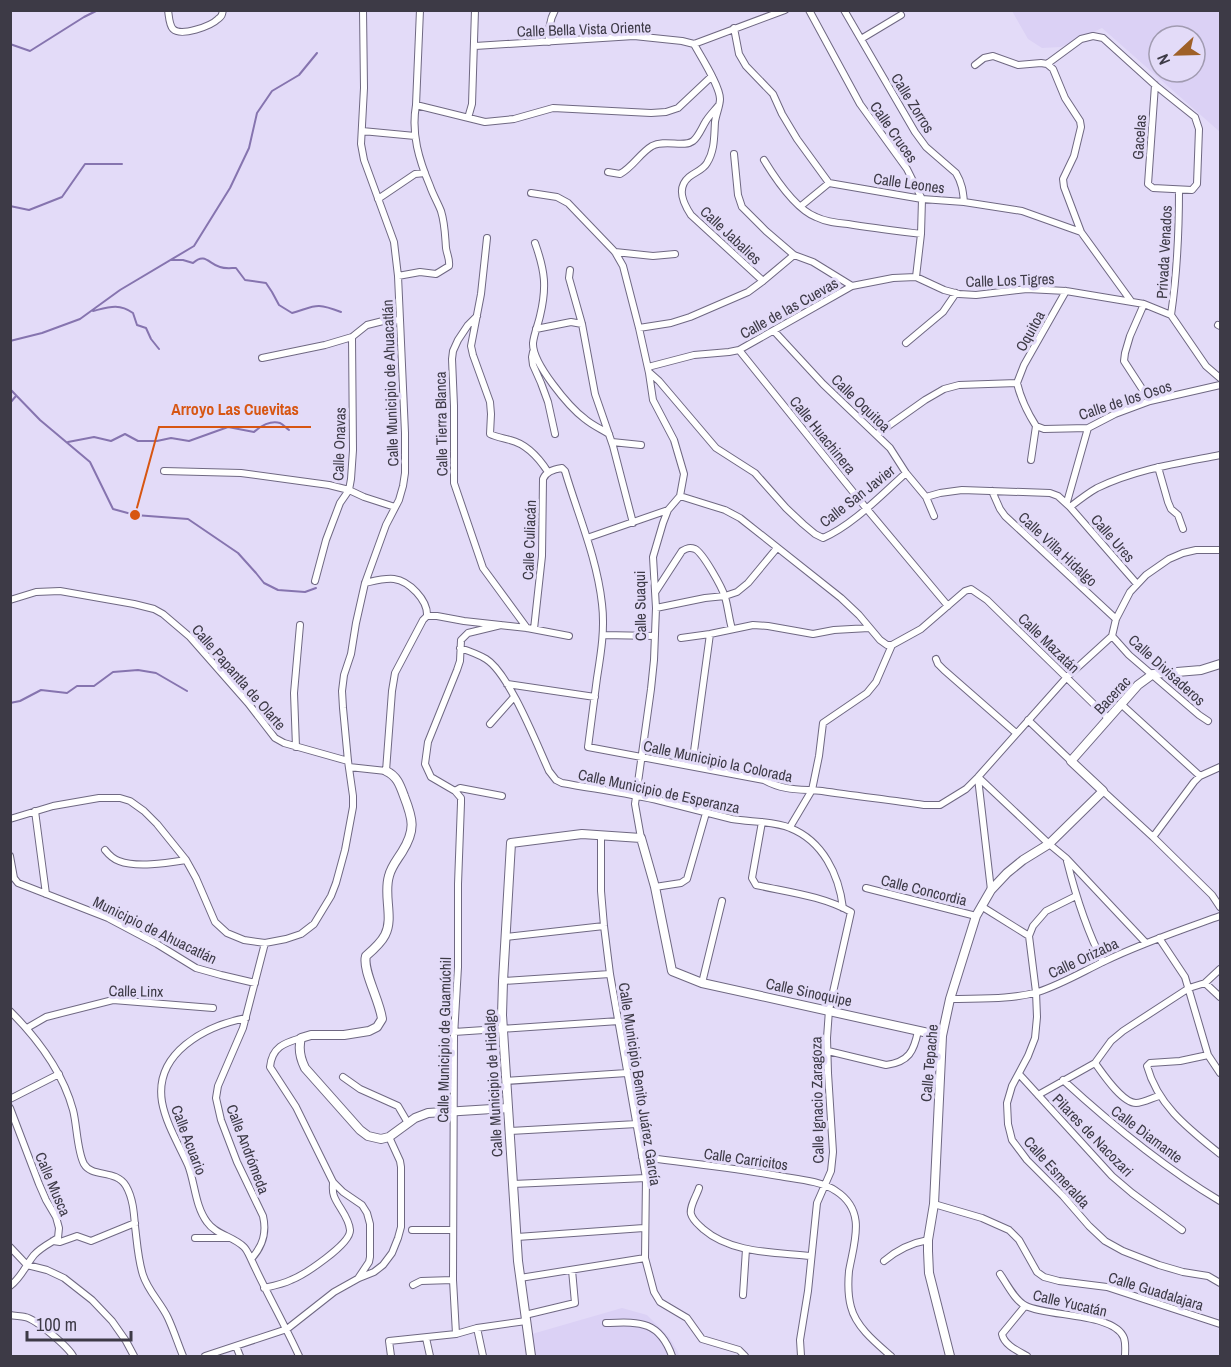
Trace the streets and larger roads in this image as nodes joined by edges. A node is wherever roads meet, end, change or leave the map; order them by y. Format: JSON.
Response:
{"nodes":[{"id":1,"x":168,"y":10,"type":"edge"},
{"id":2,"x":223,"y":10,"type":"edge"},
{"id":3,"x":363,"y":10,"type":"edge"},
{"id":4,"x":420,"y":10,"type":"edge"},
{"id":5,"x":476,"y":10,"type":"edge"},
{"id":6,"x":555,"y":10,"type":"edge"},
{"id":7,"x":785,"y":10,"type":"edge"},
{"id":8,"x":809,"y":10,"type":"edge"},
{"id":9,"x":844,"y":10,"type":"edge"},
{"id":10,"x":901,"y":15,"type":"dead end"},
{"id":11,"x":734,"y":28,"type":"junction"},
{"id":12,"x":861,"y":39,"type":"junction"},
{"id":13,"x":549,"y":42,"type":"junction"},
{"id":14,"x":694,"y":44,"type":"junction"},
{"id":15,"x":475,"y":46,"type":"junction"},
{"id":16,"x":1047,"y":64,"type":"junction"},
{"id":17,"x":975,"y":65,"type":"dead end"},
{"id":18,"x":712,"y":76,"type":"junction"},
{"id":19,"x":1155,"y":85,"type":"junction"},
{"id":20,"x":416,"y":105,"type":"junction"},
{"id":21,"x":718,"y":106,"type":"junction"},
{"id":22,"x":468,"y":118,"type":"junction"},
{"id":23,"x":362,"y":131,"type":"junction"},
{"id":24,"x":415,"y":136,"type":"junction"},
{"id":25,"x":734,"y":154,"type":"dead end"},
{"id":26,"x":764,"y":160,"type":"dead end"},
{"id":27,"x":608,"y":172,"type":"dead end"},
{"id":28,"x":425,"y":173,"type":"junction"},
{"id":29,"x":829,"y":183,"type":"junction"},
{"id":30,"x":1179,"y":190,"type":"junction"},
{"id":31,"x":531,"y":193,"type":"dead end"},
{"id":32,"x":378,"y":199,"type":"junction"},
{"id":33,"x":922,"y":199,"type":"junction"},
{"id":34,"x":964,"y":202,"type":"junction"},
{"id":35,"x":801,"y":206,"type":"junction"},
{"id":36,"x":1081,"y":232,"type":"junction"},
{"id":37,"x":921,"y":234,"type":"junction"},
{"id":38,"x":487,"y":238,"type":"dead end"},
{"id":39,"x":535,"y":243,"type":"dead end"},
{"id":40,"x":615,"y":252,"type":"junction"},
{"id":41,"x":675,"y":254,"type":"dead end"},
{"id":42,"x":794,"y":255,"type":"junction"},
{"id":43,"x":570,"y":270,"type":"dead end"},
{"id":44,"x":398,"y":276,"type":"junction"},
{"id":45,"x":916,"y":277,"type":"junction"},
{"id":46,"x":763,"y":281,"type":"junction"},
{"id":47,"x":852,"y":286,"type":"junction"},
{"id":48,"x":1066,"y":291,"type":"junction"},
{"id":49,"x":956,"y":293,"type":"junction"},
{"id":50,"x":1131,"y":302,"type":"junction"},
{"id":51,"x":1144,"y":304,"type":"junction"},
{"id":52,"x":1171,"y":315,"type":"junction"},
{"id":53,"x":477,"y":316,"type":"junction"},
{"id":54,"x":400,"y":320,"type":"junction"},
{"id":55,"x":582,"y":324,"type":"junction"},
{"id":56,"x":536,"y":328,"type":"junction"},
{"id":57,"x":639,"y":328,"type":"junction"},
{"id":58,"x":774,"y":331,"type":"junction"},
{"id":59,"x":352,"y":337,"type":"junction"},
{"id":60,"x":906,"y":343,"type":"dead end"},
{"id":61,"x":739,"y":350,"type":"junction"},
{"id":62,"x":534,"y":351,"type":"junction"},
{"id":63,"x":262,"y":358,"type":"dead end"},
{"id":64,"x":648,"y":370,"type":"junction"},
{"id":65,"x":1221,"y":378,"type":"edge"},
{"id":66,"x":1017,"y":383,"type":"junction"},
{"id":67,"x":1221,"y":385,"type":"edge"},
{"id":68,"x":1150,"y":401,"type":"junction"},
{"id":69,"x":1036,"y":426,"type":"junction"},
{"id":70,"x":1088,"y":428,"type":"junction"},
{"id":71,"x":555,"y":434,"type":"dead end"},
{"id":72,"x":609,"y":434,"type":"junction"},
{"id":73,"x":877,"y":434,"type":"junction"},
{"id":74,"x":612,"y":442,"type":"junction"},
{"id":75,"x":641,"y":445,"type":"dead end"},
{"id":76,"x":1221,"y":455,"type":"edge"},
{"id":77,"x":1031,"y":460,"type":"dead end"},
{"id":78,"x":1158,"y":467,"type":"junction"},
{"id":79,"x":164,"y":471,"type":"dead end"},
{"id":80,"x":548,"y":472,"type":"junction"},
{"id":81,"x":906,"y":473,"type":"junction"},
{"id":82,"x":349,"y":490,"type":"junction"},
{"id":83,"x":992,"y":491,"type":"junction"},
{"id":84,"x":680,"y":496,"type":"junction"},
{"id":85,"x":926,"y":498,"type":"junction"},
{"id":86,"x":1068,"y":505,"type":"junction"},
{"id":87,"x":395,"y":507,"type":"junction"},
{"id":88,"x":866,"y":508,"type":"junction"},
{"id":89,"x":668,"y":510,"type":"junction"},
{"id":90,"x":934,"y":516,"type":"dead end"},
{"id":91,"x":633,"y":523,"type":"junction"},
{"id":92,"x":1183,"y":529,"type":"dead end"},
{"id":93,"x":587,"y":538,"type":"junction"},
{"id":94,"x":777,"y":548,"type":"junction"},
{"id":95,"x":1221,"y":550,"type":"edge"},
{"id":96,"x":315,"y":581,"type":"dead end"},
{"id":97,"x":365,"y":583,"type":"junction"},
{"id":98,"x":1137,"y":585,"type":"junction"},
{"id":99,"x":656,"y":592,"type":"junction"},
{"id":100,"x":725,"y":596,"type":"junction"},
{"id":101,"x":11,"y":598,"type":"edge"},
{"id":102,"x":948,"y":606,"type":"junction"},
{"id":103,"x":656,"y":608,"type":"junction"},
{"id":104,"x":425,"y":618,"type":"junction"},
{"id":105,"x":1116,"y":618,"type":"junction"},
{"id":106,"x":300,"y":625,"type":"dead end"},
{"id":107,"x":501,"y":625,"type":"junction"},
{"id":108,"x":869,"y":628,"type":"junction"},
{"id":109,"x":531,"y":629,"type":"junction"},
{"id":110,"x":732,"y":629,"type":"junction"},
{"id":111,"x":710,"y":634,"type":"junction"},
{"id":112,"x":603,"y":635,"type":"junction"},
{"id":113,"x":569,"y":636,"type":"dead end"},
{"id":114,"x":655,"y":636,"type":"junction"},
{"id":115,"x":1112,"y":636,"type":"junction"},
{"id":116,"x":681,"y":638,"type":"dead end"},
{"id":117,"x":892,"y":645,"type":"junction"},
{"id":118,"x":460,"y":648,"type":"junction"},
{"id":119,"x":936,"y":660,"type":"dead end"},
{"id":120,"x":1221,"y":664,"type":"edge"},
{"id":121,"x":1153,"y":674,"type":"junction"},
{"id":122,"x":1067,"y":677,"type":"junction"},
{"id":123,"x":507,"y":684,"type":"junction"},
{"id":124,"x":514,"y":697,"type":"junction"},
{"id":125,"x":595,"y":697,"type":"junction"},
{"id":126,"x":1121,"y":704,"type":"junction"},
{"id":127,"x":1108,"y":718,"type":"junction"},
{"id":128,"x":1028,"y":720,"type":"junction"},
{"id":129,"x":1208,"y":721,"type":"dead end"},
{"id":130,"x":489,"y":724,"type":"dead end"},
{"id":131,"x":1016,"y":733,"type":"junction"},
{"id":132,"x":296,"y":747,"type":"junction"},
{"id":133,"x":641,"y":757,"type":"junction"},
{"id":134,"x":1071,"y":761,"type":"junction"},
{"id":135,"x":349,"y":764,"type":"junction"},
{"id":136,"x":692,"y":766,"type":"junction"},
{"id":137,"x":1221,"y":767,"type":"edge"},
{"id":138,"x":386,"y":771,"type":"junction"},
{"id":139,"x":1200,"y":776,"type":"junction"},
{"id":140,"x":978,"y":777,"type":"junction"},
{"id":141,"x":812,"y":790,"type":"junction"},
{"id":142,"x":455,"y":791,"type":"junction"},
{"id":143,"x":1103,"y":791,"type":"junction"},
{"id":144,"x":502,"y":795,"type":"dead end"},
{"id":145,"x":635,"y":796,"type":"junction"},
{"id":146,"x":35,"y":811,"type":"junction"},
{"id":147,"x":706,"y":813,"type":"junction"},
{"id":148,"x":10,"y":819,"type":"edge"},
{"id":149,"x":762,"y":822,"type":"junction"},
{"id":150,"x":790,"y":827,"type":"junction"},
{"id":151,"x":601,"y":835,"type":"junction"},
{"id":152,"x":1153,"y":837,"type":"junction"},
{"id":153,"x":640,"y":838,"type":"junction"},
{"id":154,"x":1049,"y":844,"type":"junction"},
{"id":155,"x":105,"y":850,"type":"dead end"},
{"id":156,"x":10,"y":856,"type":"edge"},
{"id":157,"x":1066,"y":858,"type":"junction"},
{"id":158,"x":186,"y":860,"type":"junction"},
{"id":159,"x":654,"y":888,"type":"junction"},
{"id":160,"x":866,"y":888,"type":"dead end"},
{"id":161,"x":991,"y":891,"type":"junction"},
{"id":162,"x":46,"y":894,"type":"junction"},
{"id":163,"x":1076,"y":896,"type":"junction"},
{"id":164,"x":722,"y":901,"type":"dead end"},
{"id":165,"x":981,"y":906,"type":"junction"},
{"id":166,"x":843,"y":908,"type":"junction"},
{"id":167,"x":1221,"y":908,"type":"edge"},
{"id":168,"x":976,"y":916,"type":"junction"},
{"id":169,"x":1221,"y":916,"type":"edge"},
{"id":170,"x":604,"y":926,"type":"junction"},
{"id":171,"x":1029,"y":936,"type":"junction"},
{"id":172,"x":506,"y":937,"type":"junction"},
{"id":173,"x":1159,"y":938,"type":"junction"},
{"id":174,"x":265,"y":943,"type":"junction"},
{"id":175,"x":1146,"y":943,"type":"junction"},
{"id":176,"x":1103,"y":962,"type":"junction"},
{"id":177,"x":1221,"y":969,"type":"edge"},
{"id":178,"x":672,"y":971,"type":"joint"},
{"id":179,"x":610,"y":974,"type":"junction"},
{"id":180,"x":503,"y":981,"type":"junction"},
{"id":181,"x":255,"y":983,"type":"junction"},
{"id":182,"x":702,"y":983,"type":"junction"},
{"id":183,"x":1205,"y":983,"type":"junction"},
{"id":184,"x":1189,"y":988,"type":"junction"},
{"id":185,"x":1036,"y":992,"type":"junction"},
{"id":186,"x":1221,"y":997,"type":"edge"},
{"id":187,"x":951,"y":999,"type":"junction"},
{"id":188,"x":213,"y":1008,"type":"dead end"},
{"id":189,"x":829,"y":1010,"type":"junction"},
{"id":190,"x":10,"y":1011,"type":"edge"},
{"id":191,"x":246,"y":1018,"type":"junction"},
{"id":192,"x":619,"y":1021,"type":"junction"},
{"id":193,"x":27,"y":1028,"type":"junction"},
{"id":194,"x":503,"y":1029,"type":"junction"},
{"id":195,"x":918,"y":1031,"type":"junction"},
{"id":196,"x":454,"y":1032,"type":"junction"},
{"id":197,"x":942,"y":1036,"type":"junction"},
{"id":198,"x":301,"y":1038,"type":"junction"},
{"id":199,"x":828,"y":1050,"type":"junction"},
{"id":200,"x":1208,"y":1054,"type":"junction"},
{"id":201,"x":1095,"y":1063,"type":"junction"},
{"id":202,"x":627,"y":1073,"type":"junction"},
{"id":203,"x":1221,"y":1073,"type":"edge"},
{"id":204,"x":59,"y":1074,"type":"junction"},
{"id":205,"x":1019,"y":1074,"type":"junction"},
{"id":206,"x":343,"y":1077,"type":"dead end"},
{"id":207,"x":1063,"y":1080,"type":"junction"},
{"id":208,"x":506,"y":1081,"type":"junction"},
{"id":209,"x":1038,"y":1095,"type":"junction"},
{"id":210,"x":1159,"y":1096,"type":"junction"},
{"id":211,"x":10,"y":1099,"type":"edge"},
{"id":212,"x":10,"y":1108,"type":"edge"},
{"id":213,"x":508,"y":1108,"type":"junction"},
{"id":214,"x":454,"y":1112,"type":"junction"},
{"id":215,"x":408,"y":1123,"type":"junction"},
{"id":216,"x":636,"y":1124,"type":"junction"},
{"id":217,"x":510,"y":1131,"type":"junction"},
{"id":218,"x":389,"y":1137,"type":"junction"},
{"id":219,"x":1221,"y":1154,"type":"edge"},
{"id":220,"x":642,"y":1157,"type":"junction"},
{"id":221,"x":645,"y":1178,"type":"junction"},
{"id":222,"x":333,"y":1182,"type":"junction"},
{"id":223,"x":513,"y":1184,"type":"junction"},
{"id":224,"x":824,"y":1186,"type":"junction"},
{"id":225,"x":699,"y":1188,"type":"dead end"},
{"id":226,"x":1221,"y":1201,"type":"edge"},
{"id":227,"x":934,"y":1204,"type":"junction"},
{"id":228,"x":135,"y":1223,"type":"junction"},
{"id":229,"x":644,"y":1228,"type":"junction"},
{"id":230,"x":412,"y":1230,"type":"dead end"},
{"id":231,"x":453,"y":1230,"type":"junction"},
{"id":232,"x":1182,"y":1230,"type":"dead end"},
{"id":233,"x":517,"y":1237,"type":"junction"},
{"id":234,"x":195,"y":1238,"type":"dead end"},
{"id":235,"x":229,"y":1238,"type":"junction"},
{"id":236,"x":928,"y":1240,"type":"junction"},
{"id":237,"x":53,"y":1241,"type":"junction"},
{"id":238,"x":10,"y":1247,"type":"edge"},
{"id":239,"x":746,"y":1249,"type":"junction"},
{"id":240,"x":811,"y":1256,"type":"junction"},
{"id":241,"x":645,"y":1258,"type":"junction"},
{"id":242,"x":251,"y":1259,"type":"junction"},
{"id":243,"x":884,"y":1262,"type":"dead end"},
{"id":244,"x":27,"y":1265,"type":"junction"},
{"id":245,"x":572,"y":1270,"type":"junction"},
{"id":246,"x":1000,"y":1274,"type":"dead end"},
{"id":247,"x":359,"y":1278,"type":"junction"},
{"id":248,"x":520,"y":1278,"type":"junction"},
{"id":249,"x":453,"y":1280,"type":"junction"},
{"id":250,"x":1221,"y":1283,"type":"edge"},
{"id":251,"x":413,"y":1285,"type":"dead end"},
{"id":252,"x":10,"y":1286,"type":"edge"},
{"id":253,"x":264,"y":1288,"type":"junction"},
{"id":254,"x":743,"y":1295,"type":"dead end"},
{"id":255,"x":1025,"y":1306,"type":"junction"},
{"id":256,"x":10,"y":1315,"type":"edge"},
{"id":257,"x":525,"y":1318,"type":"junction"},
{"id":258,"x":606,"y":1323,"type":"dead end"},
{"id":259,"x":1221,"y":1324,"type":"edge"},
{"id":260,"x":477,"y":1328,"type":"junction"},
{"id":261,"x":286,"y":1329,"type":"junction"},
{"id":262,"x":456,"y":1334,"type":"junction"},
{"id":263,"x":426,"y":1338,"type":"junction"},
{"id":264,"x":236,"y":1346,"type":"junction"},
{"id":265,"x":73,"y":1356,"type":"edge"},
{"id":266,"x":134,"y":1356,"type":"edge"},
{"id":267,"x":183,"y":1356,"type":"edge"},
{"id":268,"x":205,"y":1356,"type":"edge"},
{"id":269,"x":240,"y":1356,"type":"edge"},
{"id":270,"x":299,"y":1356,"type":"edge"},
{"id":271,"x":391,"y":1356,"type":"edge"},
{"id":272,"x":430,"y":1356,"type":"edge"},
{"id":273,"x":483,"y":1356,"type":"edge"},
{"id":274,"x":531,"y":1356,"type":"edge"},
{"id":275,"x":672,"y":1356,"type":"edge"},
{"id":276,"x":745,"y":1356,"type":"edge"},
{"id":277,"x":801,"y":1356,"type":"edge"},
{"id":278,"x":891,"y":1356,"type":"edge"},
{"id":279,"x":950,"y":1356,"type":"edge"},
{"id":280,"x":1027,"y":1356,"type":"edge"},
{"id":281,"x":1125,"y":1356,"type":"edge"}],
"edges":[{"from":1,"to":2,"type":"street"},
{"from":3,"to":23,"type":"street","name":"Calle Municipio de Ahuacatlán"},
{"from":4,"to":20,"type":"street"},
{"from":5,"to":15,"type":"street"},
{"from":6,"to":13,"type":"street"},
{"from":7,"to":11,"type":"street"},
{"from":8,"to":33,"type":"street","name":"Calle Cruces"},
{"from":9,"to":12,"type":"street","name":"Calle Zorros"},
{"from":10,"to":12,"type":"street"},
{"from":11,"to":14,"type":"street"},
{"from":11,"to":29,"type":"street"},
{"from":12,"to":34,"type":"street","name":"Calle Zorros"},
{"from":13,"to":14,"type":"street","name":"Calle Bella Vista Oriente"},
{"from":13,"to":15,"type":"street","name":"Calle Bella Vista Oriente"},
{"from":14,"to":18,"type":"street","name":"Calle Jabalies"},
{"from":15,"to":22,"type":"street"},
{"from":16,"to":17,"type":"street"},
{"from":16,"to":19,"type":"street"},
{"from":16,"to":36,"type":"street"},
{"from":18,"to":21,"type":"street","name":"Calle Jabalies"},
{"from":18,"to":22,"type":"street"},
{"from":19,"to":30,"type":"street","name":"Gacelas"},
{"from":19,"to":30,"type":"street"},
{"from":20,"to":22,"type":"street"},
{"from":20,"to":24,"type":"street"},
{"from":21,"to":27,"type":"street"},
{"from":21,"to":46,"type":"street","name":"Calle Jabalies"},
{"from":23,"to":24,"type":"street"},
{"from":23,"to":32,"type":"street","name":"Calle Municipio de Ahuacatlán"},
{"from":24,"to":28,"type":"street"},
{"from":25,"to":42,"type":"street"},
{"from":26,"to":35,"type":"street"},
{"from":28,"to":32,"type":"street"},
{"from":28,"to":44,"type":"street"},
{"from":29,"to":33,"type":"street","name":"Calle Leones"},
{"from":29,"to":35,"type":"street"},
{"from":30,"to":52,"type":"street","name":"Privada Venados"},
{"from":31,"to":40,"type":"street"},
{"from":32,"to":44,"type":"street","name":"Calle Municipio de Ahuacatlán"},
{"from":33,"to":34,"type":"street","name":"Calle Leones"},
{"from":33,"to":37,"type":"street"},
{"from":34,"to":36,"type":"street","name":"Calle Leones"},
{"from":35,"to":37,"type":"street"},
{"from":36,"to":50,"type":"street"},
{"from":37,"to":45,"type":"street"},
{"from":38,"to":53,"type":"street"},
{"from":39,"to":56,"type":"street"},
{"from":40,"to":41,"type":"street"},
{"from":40,"to":57,"type":"street"},
{"from":42,"to":46,"type":"street"},
{"from":42,"to":47,"type":"street"},
{"from":43,"to":55,"type":"street"},
{"from":44,"to":54,"type":"street","name":"Calle Municipio de Ahuacatlán"},
{"from":45,"to":47,"type":"street","name":"Calle Los Tigres"},
{"from":45,"to":49,"type":"street","name":"Calle Los Tigres"},
{"from":46,"to":57,"type":"street"},
{"from":47,"to":58,"type":"street","name":"Calle de las Cuevas"},
{"from":48,"to":49,"type":"street","name":"Calle Los Tigres"},
{"from":48,"to":50,"type":"street","name":"Calle Los Tigres"},
{"from":48,"to":66,"type":"street","name":"Oquitoa"},
{"from":49,"to":60,"type":"street"},
{"from":50,"to":51,"type":"street","name":"Calle Los Tigres"},
{"from":51,"to":52,"type":"street","name":"Calle Los Tigres"},
{"from":51,"to":68,"type":"street"},
{"from":52,"to":65,"type":"street"},
{"from":53,"to":80,"type":"street"},
{"from":53,"to":109,"type":"street","name":"Calle Tierra Blanca"},
{"from":54,"to":59,"type":"street"},
{"from":54,"to":87,"type":"street","name":"Calle Municipio de Ahuacatlán"},
{"from":55,"to":56,"type":"street"},
{"from":55,"to":72,"type":"street"},
{"from":56,"to":62,"type":"street"},
{"from":57,"to":64,"type":"street"},
{"from":58,"to":61,"type":"street","name":"Calle de las Cuevas"},
{"from":58,"to":73,"type":"street","name":"Calle Oquitoa"},
{"from":59,"to":63,"type":"street"},
{"from":59,"to":82,"type":"street","name":"Calle Onavas"},
{"from":61,"to":64,"type":"street"},
{"from":61,"to":88,"type":"street","name":"Calle Huachinera"},
{"from":62,"to":71,"type":"street"},
{"from":62,"to":72,"type":"street"},
{"from":64,"to":84,"type":"street"},
{"from":64,"to":88,"type":"street","name":"Calle San Javier"},
{"from":66,"to":69,"type":"street"},
{"from":66,"to":73,"type":"street"},
{"from":67,"to":68,"type":"street","name":"Calle de los Osos"},
{"from":68,"to":70,"type":"street","name":"Calle de los Osos"},
{"from":69,"to":70,"type":"street","name":"Calle de los Osos"},
{"from":69,"to":77,"type":"street"},
{"from":70,"to":86,"type":"street"},
{"from":72,"to":74,"type":"street"},
{"from":73,"to":81,"type":"street","name":"Calle Oquitoa"},
{"from":74,"to":75,"type":"street"},
{"from":74,"to":91,"type":"street"},
{"from":76,"to":78,"type":"street"},
{"from":78,"to":86,"type":"street"},
{"from":78,"to":92,"type":"street"},
{"from":79,"to":82,"type":"street"},
{"from":80,"to":93,"type":"street"},
{"from":80,"to":109,"type":"street","name":"Calle Culiacán"},
{"from":81,"to":85,"type":"street","name":"Calle Oquitoa"},
{"from":81,"to":88,"type":"street","name":"Calle San Javier"},
{"from":82,"to":87,"type":"street"},
{"from":82,"to":96,"type":"street","name":"Calle Onavas"},
{"from":83,"to":85,"type":"street"},
{"from":83,"to":86,"type":"street"},
{"from":83,"to":105,"type":"street","name":"Calle Villa Hidalgo"},
{"from":84,"to":89,"type":"street","name":"Calle Suaqui"},
{"from":84,"to":94,"type":"street"},
{"from":85,"to":90,"type":"street","name":"Calle Oquitoa"},
{"from":86,"to":98,"type":"street","name":"Calle Ures"},
{"from":87,"to":97,"type":"street","name":"Calle Municipio de Ahuacatlán"},
{"from":88,"to":102,"type":"street","name":"Calle Huachinera"},
{"from":89,"to":91,"type":"street"},
{"from":89,"to":99,"type":"street","name":"Calle Suaqui"},
{"from":91,"to":93,"type":"street"},
{"from":93,"to":112,"type":"street"},
{"from":94,"to":100,"type":"street"},
{"from":94,"to":108,"type":"street"},
{"from":95,"to":98,"type":"street"},
{"from":97,"to":104,"type":"street"},
{"from":97,"to":135,"type":"street","name":"Calle Municipio de Ahuacatlán"},
{"from":98,"to":105,"type":"street"},
{"from":99,"to":100,"type":"street"},
{"from":99,"to":103,"type":"street","name":"Calle Suaqui"},
{"from":100,"to":103,"type":"street"},
{"from":100,"to":110,"type":"street"},
{"from":101,"to":132,"type":"street","name":"Calle Papantla de Olarte"},
{"from":102,"to":117,"type":"street"},
{"from":102,"to":122,"type":"street","name":"Calle Mazatán"},
{"from":103,"to":114,"type":"street","name":"Calle Suaqui"},
{"from":104,"to":107,"type":"street"},
{"from":104,"to":138,"type":"street"},
{"from":105,"to":115,"type":"street"},
{"from":106,"to":132,"type":"street"},
{"from":107,"to":109,"type":"street"},
{"from":107,"to":118,"type":"street"},
{"from":108,"to":110,"type":"street"},
{"from":108,"to":117,"type":"street"},
{"from":109,"to":113,"type":"street"},
{"from":110,"to":111,"type":"street"},
{"from":111,"to":116,"type":"street"},
{"from":111,"to":136,"type":"street"},
{"from":112,"to":114,"type":"street"},
{"from":112,"to":125,"type":"street"},
{"from":114,"to":133,"type":"street","name":"Calle Suaqui"},
{"from":115,"to":121,"type":"street","name":"Calle Divisaderos"},
{"from":115,"to":122,"type":"street","name":"Calle Municipio la Colorada"},
{"from":117,"to":141,"type":"street"},
{"from":118,"to":123,"type":"street","name":"Calle Municipio de Esperanza"},
{"from":118,"to":142,"type":"street"},
{"from":119,"to":131,"type":"street"},
{"from":120,"to":121,"type":"street","name":"Bacerac"},
{"from":121,"to":126,"type":"street","name":"Bacerac"},
{"from":121,"to":129,"type":"street","name":"Calle Divisaderos"},
{"from":122,"to":127,"type":"street","name":"Calle Mazatán"},
{"from":122,"to":128,"type":"street","name":"Calle Municipio la Colorada"},
{"from":123,"to":124,"type":"street","name":"Calle Municipio de Esperanza"},
{"from":123,"to":125,"type":"street"},
{"from":124,"to":130,"type":"street"},
{"from":124,"to":145,"type":"street","name":"Calle Municipio de Esperanza"},
{"from":125,"to":133,"type":"street","name":"Calle Municipio la Colorada"},
{"from":126,"to":127,"type":"street","name":"Bacerac"},
{"from":126,"to":139,"type":"street"},
{"from":127,"to":134,"type":"street","name":"Bacerac"},
{"from":128,"to":131,"type":"street","name":"Calle Municipio la Colorada"},
{"from":128,"to":134,"type":"street"},
{"from":131,"to":140,"type":"street","name":"Calle Municipio la Colorada"},
{"from":132,"to":135,"type":"street","name":"Calle Papantla de Olarte"},
{"from":133,"to":136,"type":"street","name":"Calle Municipio la Colorada"},
{"from":133,"to":145,"type":"street","name":"Calle Suaqui"},
{"from":134,"to":143,"type":"street"},
{"from":135,"to":138,"type":"street","name":"Calle Papantla de Olarte"},
{"from":135,"to":174,"type":"street","name":"Calle Municipio de Ahuacatlán"},
{"from":136,"to":141,"type":"street","name":"Calle Municipio la Colorada"},
{"from":137,"to":139,"type":"street"},
{"from":138,"to":198,"type":"street"},
{"from":139,"to":152,"type":"street"},
{"from":140,"to":141,"type":"street","name":"Calle Municipio la Colorada"},
{"from":140,"to":154,"type":"street"},
{"from":140,"to":161,"type":"street"},
{"from":141,"to":150,"type":"street"},
{"from":142,"to":144,"type":"street"},
{"from":142,"to":196,"type":"street","name":"Calle Municipio de Guamúchil"},
{"from":143,"to":152,"type":"street"},
{"from":143,"to":154,"type":"street","name":"Calle Tepache"},
{"from":145,"to":147,"type":"street","name":"Calle Municipio de Esperanza"},
{"from":145,"to":153,"type":"street","name":"Calle Suaqui"},
{"from":146,"to":148,"type":"street","name":"Calle Municipio de Ahuacatlán"},
{"from":146,"to":158,"type":"street","name":"Calle Municipio de Ahuacatlán"},
{"from":146,"to":162,"type":"street"},
{"from":147,"to":149,"type":"street","name":"Calle Municipio de Esperanza"},
{"from":147,"to":159,"type":"street"},
{"from":149,"to":150,"type":"street","name":"Calle Municipio de Esperanza"},
{"from":149,"to":166,"type":"street"},
{"from":150,"to":166,"type":"street","name":"Calle Municipio de Esperanza"},
{"from":151,"to":153,"type":"street"},
{"from":151,"to":170,"type":"street","name":"Calle Municipio Benito Juárez García"},
{"from":151,"to":172,"type":"street","name":"Calle Municipio de Hidalgo"},
{"from":152,"to":167,"type":"street"},
{"from":153,"to":159,"type":"street","name":"Calle Suaqui"},
{"from":154,"to":157,"type":"street"},
{"from":154,"to":161,"type":"street","name":"Calle Tepache"},
{"from":155,"to":158,"type":"street"},
{"from":156,"to":162,"type":"street","name":"Municipio de Ahuacatlán"},
{"from":157,"to":163,"type":"street"},
{"from":157,"to":175,"type":"street"},
{"from":158,"to":174,"type":"street","name":"Calle Municipio de Ahuacatlán"},
{"from":159,"to":178,"type":"street","name":"Calle Suaqui"},
{"from":160,"to":168,"type":"street","name":"Calle Concordia"},
{"from":161,"to":165,"type":"street","name":"Calle Tepache"},
{"from":162,"to":181,"type":"street","name":"Municipio de Ahuacatlán"},
{"from":163,"to":171,"type":"street"},
{"from":163,"to":176,"type":"street"},
{"from":164,"to":182,"type":"street"},
{"from":165,"to":168,"type":"street","name":"Calle Tepache"},
{"from":165,"to":171,"type":"street","name":"Calle Concordia"},
{"from":166,"to":189,"type":"street","name":"Calle Ignacio Zaragoza"},
{"from":168,"to":187,"type":"street","name":"Calle Tepache"},
{"from":169,"to":173,"type":"street","name":"Calle Orizaba"},
{"from":170,"to":172,"type":"street"},
{"from":170,"to":179,"type":"street","name":"Calle Municipio Benito Juárez García"},
{"from":171,"to":185,"type":"street","name":"Calle Esmeralda"},
{"from":172,"to":180,"type":"street","name":"Calle Municipio de Hidalgo"},
{"from":173,"to":175,"type":"street","name":"Calle Orizaba"},
{"from":173,"to":184,"type":"street"},
{"from":174,"to":181,"type":"street","name":"Calle Andrómeda"},
{"from":175,"to":176,"type":"street","name":"Calle Orizaba"},
{"from":176,"to":185,"type":"street","name":"Calle Orizaba"},
{"from":177,"to":183,"type":"street"},
{"from":178,"to":182,"type":"street","name":"Calle Sinoquipe"},
{"from":179,"to":180,"type":"street"},
{"from":179,"to":192,"type":"street","name":"Calle Municipio Benito Juárez García"},
{"from":180,"to":194,"type":"street","name":"Calle Municipio de Hidalgo"},
{"from":181,"to":191,"type":"street","name":"Calle Andrómeda"},
{"from":182,"to":189,"type":"street","name":"Calle Sinoquipe"},
{"from":183,"to":184,"type":"street"},
{"from":183,"to":186,"type":"street"},
{"from":184,"to":200,"type":"street"},
{"from":184,"to":201,"type":"street"},
{"from":185,"to":187,"type":"street","name":"Calle Orizaba"},
{"from":185,"to":205,"type":"street","name":"Calle Esmeralda"},
{"from":187,"to":197,"type":"street","name":"Calle Tepache"},
{"from":188,"to":193,"type":"street","name":"Calle Linx"},
{"from":189,"to":195,"type":"street","name":"Calle Sinoquipe"},
{"from":189,"to":199,"type":"street","name":"Calle Ignacio Zaragoza"},
{"from":190,"to":193,"type":"street"},
{"from":191,"to":235,"type":"street","name":"Calle Acuario"},
{"from":191,"to":242,"type":"street","name":"Calle Andrómeda"},
{"from":192,"to":194,"type":"street"},
{"from":192,"to":202,"type":"street","name":"Calle Municipio Benito Juárez García"},
{"from":193,"to":204,"type":"street"},
{"from":194,"to":196,"type":"street"},
{"from":194,"to":208,"type":"street","name":"Calle Municipio de Hidalgo"},
{"from":195,"to":197,"type":"street","name":"Calle Sinoquipe"},
{"from":195,"to":199,"type":"street"},
{"from":196,"to":214,"type":"street","name":"Calle Municipio de Guamúchil"},
{"from":197,"to":227,"type":"street","name":"Calle Tepache"},
{"from":198,"to":218,"type":"street"},
{"from":198,"to":222,"type":"street"},
{"from":199,"to":224,"type":"street","name":"Calle Ignacio Zaragoza"},
{"from":200,"to":203,"type":"street"},
{"from":200,"to":210,"type":"street"},
{"from":201,"to":207,"type":"street"},
{"from":201,"to":210,"type":"street"},
{"from":202,"to":208,"type":"street"},
{"from":202,"to":216,"type":"street","name":"Calle Municipio Benito Juárez García"},
{"from":204,"to":211,"type":"street"},
{"from":204,"to":228,"type":"street"},
{"from":205,"to":209,"type":"street","name":"Pilares de Nacozari"},
{"from":205,"to":250,"type":"street","name":"Calle Esmeralda"},
{"from":206,"to":215,"type":"street"},
{"from":207,"to":209,"type":"street"},
{"from":207,"to":226,"type":"street","name":"Calle Diamante"},
{"from":208,"to":213,"type":"street","name":"Calle Municipio de Hidalgo"},
{"from":209,"to":232,"type":"street","name":"Pilares de Nacozari"},
{"from":210,"to":219,"type":"street"},
{"from":212,"to":237,"type":"street","name":"Calle Musca"},
{"from":213,"to":214,"type":"street"},
{"from":213,"to":217,"type":"street","name":"Calle Municipio de Hidalgo"},
{"from":214,"to":215,"type":"street"},
{"from":214,"to":231,"type":"street","name":"Calle Municipio de Guamúchil"},
{"from":215,"to":218,"type":"street"},
{"from":216,"to":217,"type":"street"},
{"from":216,"to":220,"type":"street","name":"Calle Municipio Benito Juárez García"},
{"from":217,"to":223,"type":"street","name":"Calle Municipio de Hidalgo"},
{"from":218,"to":247,"type":"street"},
{"from":220,"to":221,"type":"street","name":"Calle Municipio Benito Juárez García"},
{"from":220,"to":224,"type":"street","name":"Calle Carricitos"},
{"from":221,"to":223,"type":"street"},
{"from":221,"to":229,"type":"street","name":"Calle Municipio Benito Juárez García"},
{"from":222,"to":247,"type":"street"},
{"from":222,"to":253,"type":"street"},
{"from":223,"to":233,"type":"street","name":"Calle Municipio de Hidalgo"},
{"from":224,"to":240,"type":"street","name":"Calle Ignacio Zaragoza"},
{"from":224,"to":278,"type":"street","name":"Calle Carricitos"},
{"from":225,"to":239,"type":"street"},
{"from":227,"to":236,"type":"street","name":"Calle Tepache"},
{"from":227,"to":259,"type":"street","name":"Calle Guadalajara"},
{"from":228,"to":237,"type":"street"},
{"from":228,"to":267,"type":"street"},
{"from":229,"to":233,"type":"street"},
{"from":229,"to":241,"type":"street","name":"Calle Municipio Benito Juárez García"},
{"from":230,"to":231,"type":"street"},
{"from":231,"to":249,"type":"street","name":"Calle Municipio de Guamúchil"},
{"from":233,"to":248,"type":"street","name":"Calle Municipio de Hidalgo"},
{"from":234,"to":235,"type":"street"},
{"from":235,"to":242,"type":"street","name":"Calle Acuario"},
{"from":236,"to":243,"type":"street"},
{"from":236,"to":279,"type":"street","name":"Calle Tepache"},
{"from":237,"to":244,"type":"street"},
{"from":238,"to":244,"type":"street"},
{"from":239,"to":240,"type":"street"},
{"from":239,"to":254,"type":"street"},
{"from":240,"to":277,"type":"street","name":"Calle Ignacio Zaragoza"},
{"from":241,"to":245,"type":"street"},
{"from":241,"to":276,"type":"street","name":"Calle Municipio Benito Juárez García"},
{"from":242,"to":253,"type":"street"},
{"from":244,"to":252,"type":"street"},
{"from":244,"to":266,"type":"street"},
{"from":245,"to":248,"type":"street"},
{"from":245,"to":257,"type":"street"},
{"from":246,"to":255,"type":"street","name":"Calle Yucatán"},
{"from":247,"to":261,"type":"street"},
{"from":248,"to":257,"type":"street","name":"Calle Municipio de Hidalgo"},
{"from":249,"to":251,"type":"street"},
{"from":249,"to":262,"type":"street","name":"Calle Municipio de Guamúchil"},
{"from":253,"to":261,"type":"street"},
{"from":255,"to":280,"type":"street"},
{"from":255,"to":281,"type":"street","name":"Calle Yucatán"},
{"from":256,"to":265,"type":"street"},
{"from":257,"to":260,"type":"street"},
{"from":257,"to":274,"type":"street","name":"Calle Municipio de Hidalgo"},
{"from":258,"to":275,"type":"street"},
{"from":260,"to":262,"type":"street"},
{"from":260,"to":273,"type":"street"},
{"from":261,"to":264,"type":"street"},
{"from":261,"to":270,"type":"street"},
{"from":262,"to":263,"type":"street"},
{"from":263,"to":271,"type":"street"},
{"from":263,"to":272,"type":"street"},
{"from":264,"to":268,"type":"street"},
{"from":264,"to":269,"type":"street"}]}
